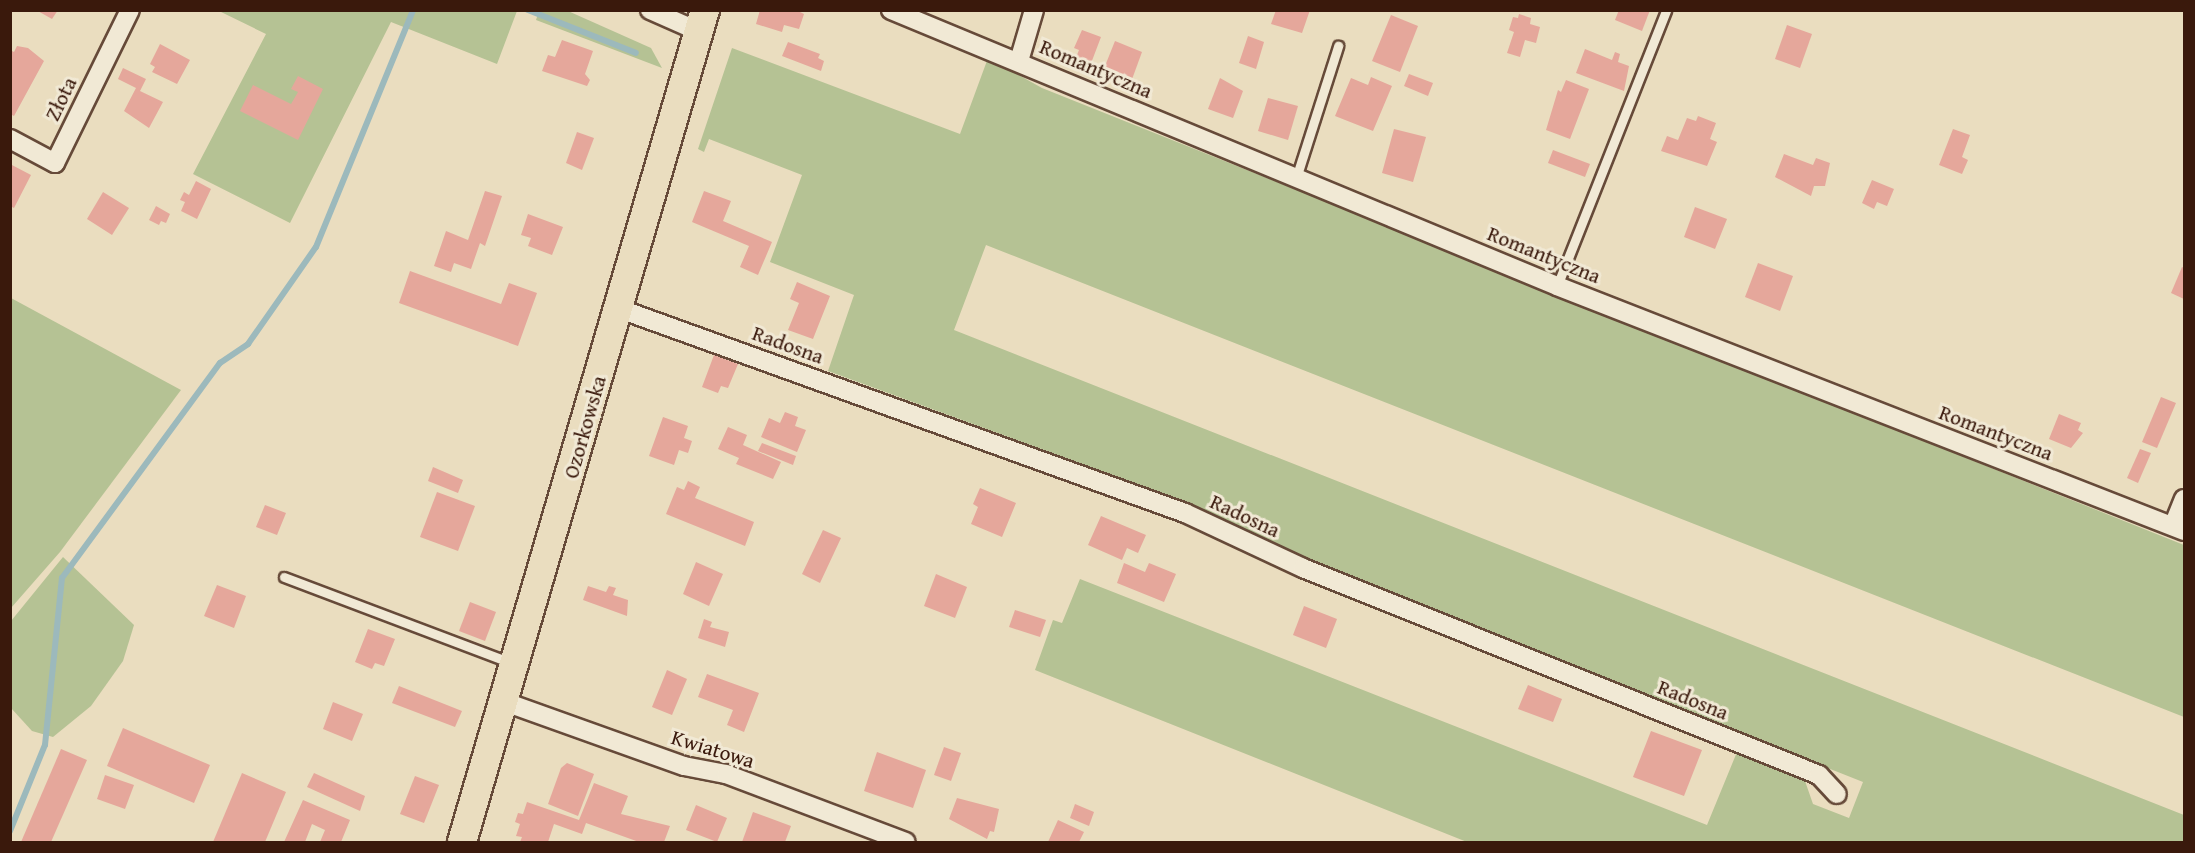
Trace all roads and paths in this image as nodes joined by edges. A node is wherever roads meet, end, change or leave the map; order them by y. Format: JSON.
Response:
{"nodes":[{"id":1,"x":130,"y":10,"type":"edge"},
{"id":2,"x":650,"y":10,"type":"edge"},
{"id":3,"x":891,"y":10,"type":"edge"},
{"id":4,"x":1034,"y":10,"type":"edge"},
{"id":5,"x":1666,"y":10,"type":"edge"},
{"id":6,"x":702,"y":21,"type":"edge"},
{"id":7,"x":1338,"y":46,"type":"dead end"},
{"id":8,"x":1019,"y":61,"type":"junction"},
{"id":9,"x":10,"y":139,"type":"edge"},
{"id":10,"x":1296,"y":178,"type":"junction"},
{"id":11,"x":1557,"y":286,"type":"junction"},
{"id":12,"x":620,"y":309,"type":"junction"},
{"id":13,"x":2184,"y":499,"type":"edge"},
{"id":14,"x":2179,"y":529,"type":"edge"},
{"id":15,"x":284,"y":577,"type":"dead end"},
{"id":16,"x":516,"y":665,"type":"junction"},
{"id":17,"x":505,"y":702,"type":"junction"},
{"id":18,"x":1837,"y":794,"type":"dead end"},
{"id":19,"x":462,"y":843,"type":"edge"},
{"id":20,"x":906,"y":843,"type":"edge"}],
"edges":[{"from":1,"to":9,"type":"street","name":"Złota"},
{"from":2,"to":6,"type":"street"},
{"from":3,"to":8,"type":"street","name":"Romantyczna"},
{"from":4,"to":8,"type":"street"},
{"from":5,"to":11,"type":"lane"},
{"from":6,"to":12,"type":"main road","name":"Ozorkowska"},
{"from":7,"to":10,"type":"lane"},
{"from":8,"to":10,"type":"street","name":"Romantyczna"},
{"from":10,"to":11,"type":"street","name":"Romantyczna"},
{"from":11,"to":14,"type":"street","name":"Romantyczna"},
{"from":12,"to":16,"type":"main road","name":"Ozorkowska"},
{"from":12,"to":18,"type":"street","name":"Radosna"},
{"from":13,"to":14,"type":"street"},
{"from":15,"to":16,"type":"lane"},
{"from":16,"to":17,"type":"main road","name":"Ozorkowska"},
{"from":17,"to":19,"type":"main road","name":"Ozorkowska"},
{"from":17,"to":20,"type":"street","name":"Kwiatowa"}]}
